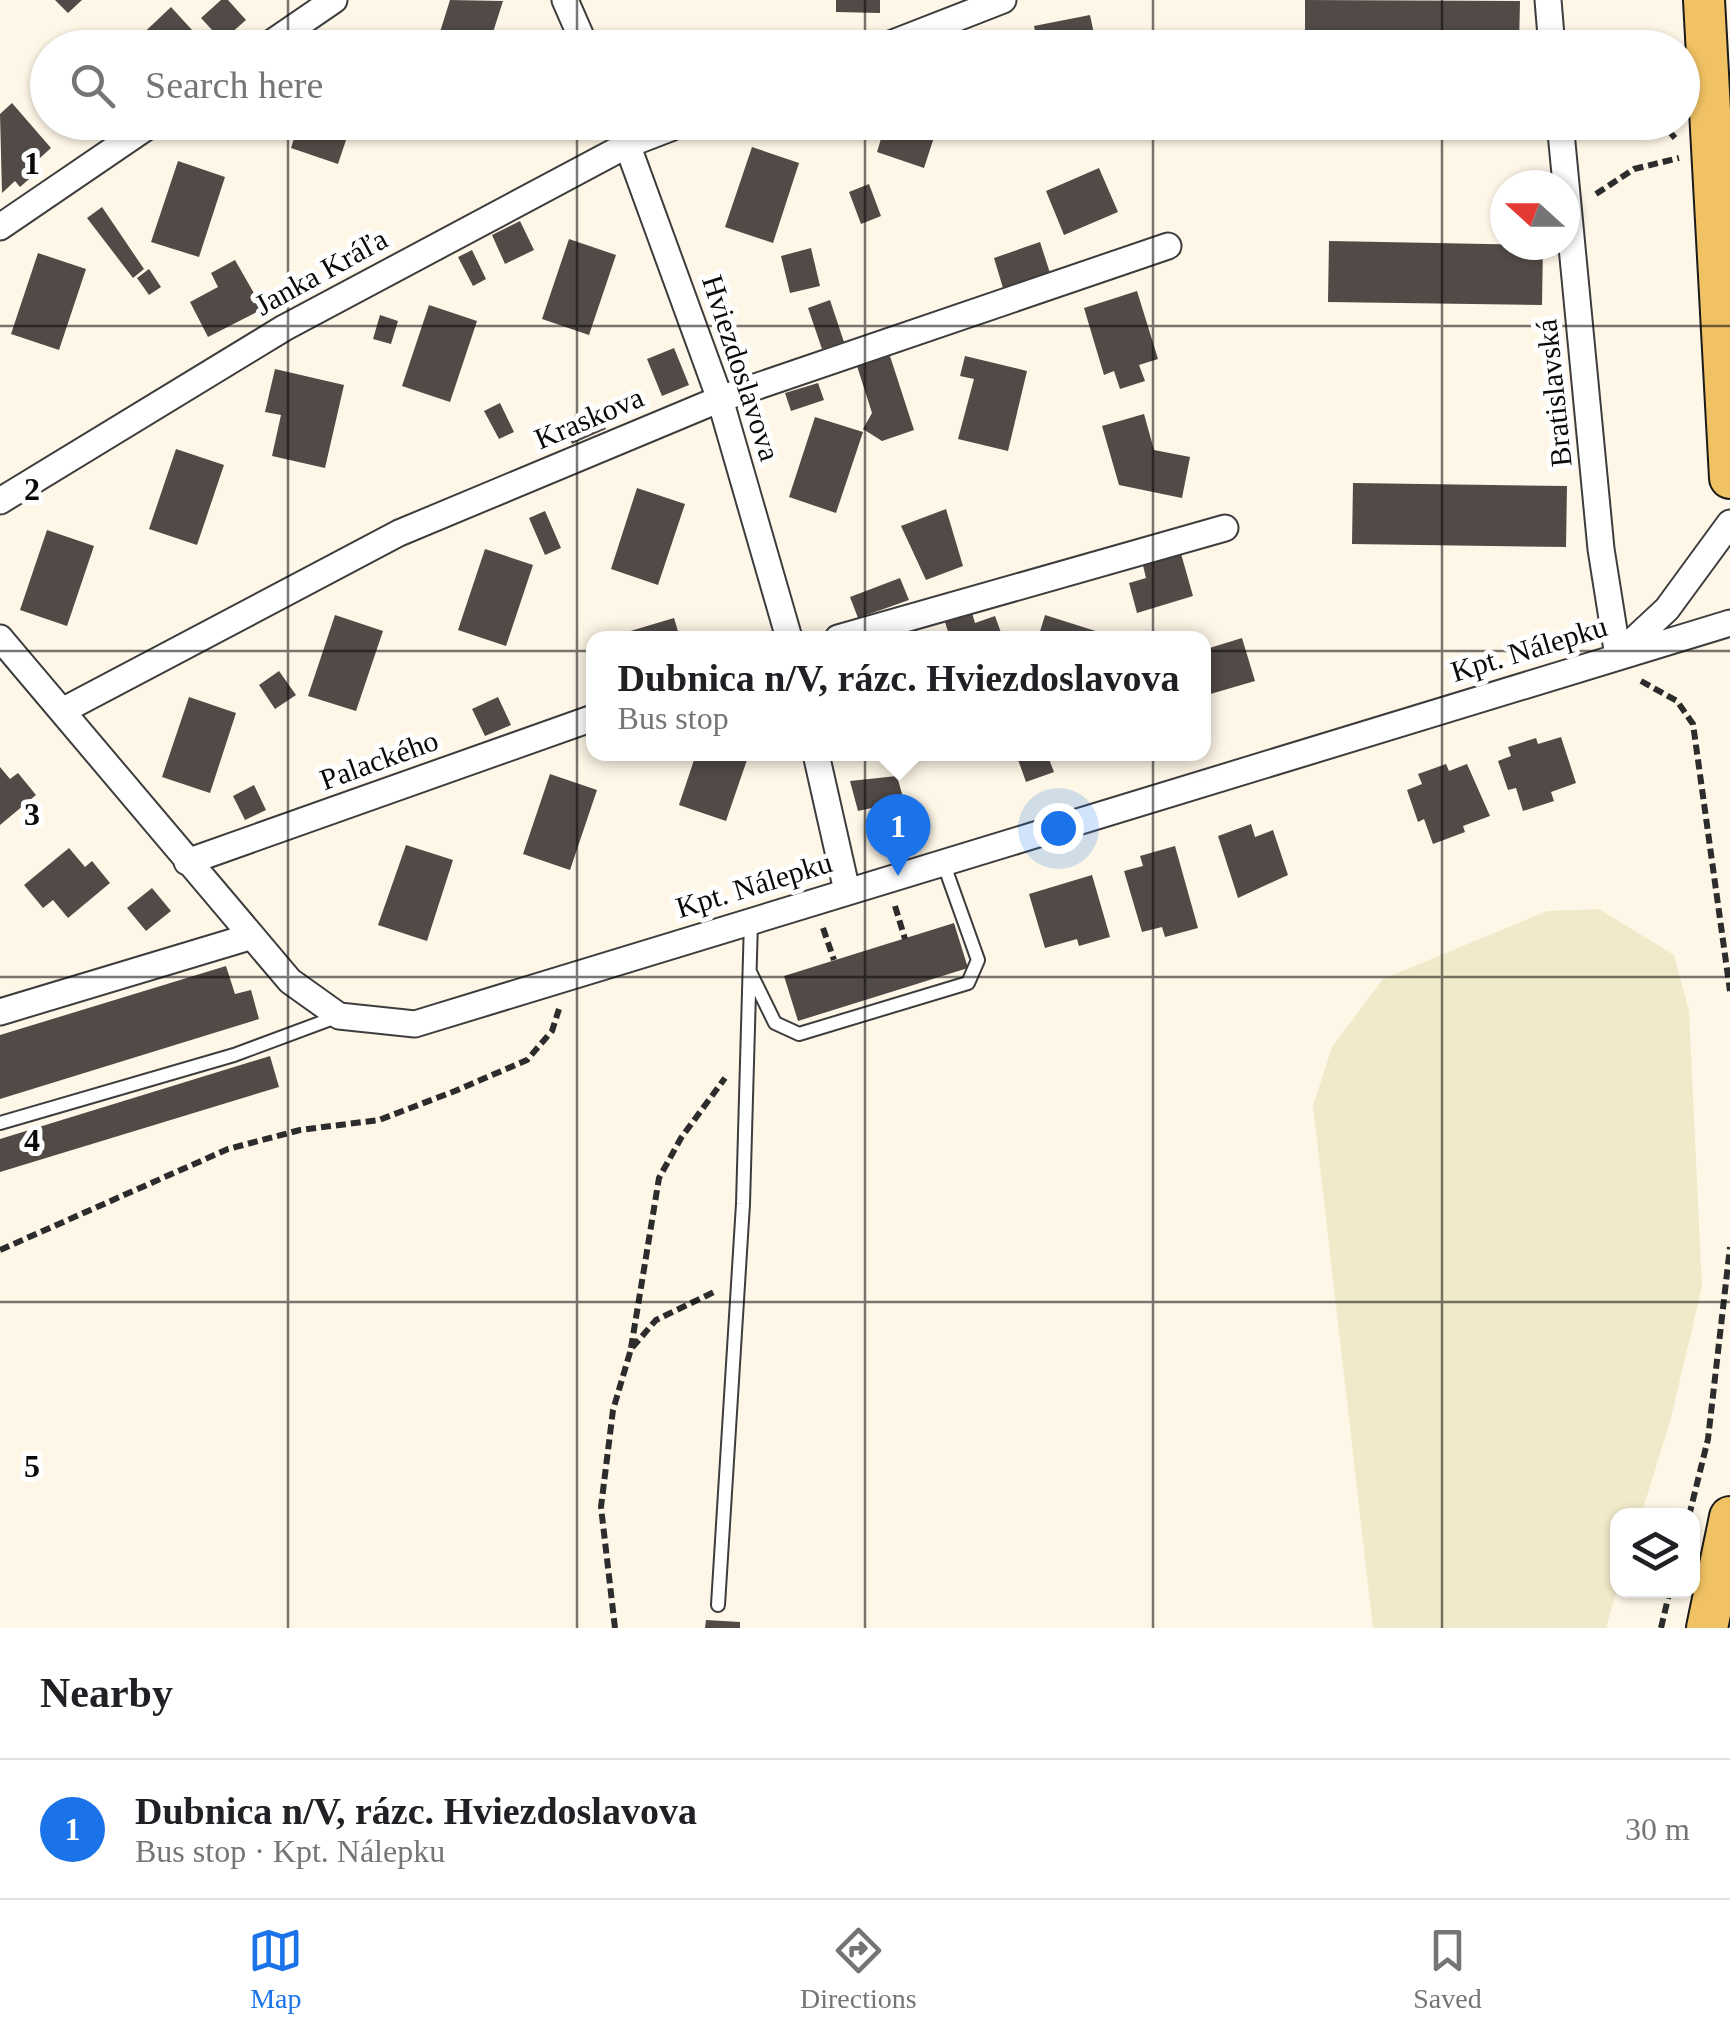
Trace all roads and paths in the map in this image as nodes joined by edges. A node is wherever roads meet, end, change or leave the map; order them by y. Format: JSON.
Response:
{"nodes":[{"id":1,"x":334,"y":0,"type":"edge"},
{"id":2,"x":564,"y":0,"type":"edge"},
{"id":3,"x":1003,"y":0,"type":"edge"},
{"id":4,"x":1548,"y":0,"type":"edge"},
{"id":5,"x":1704,"y":0,"type":"edge"},
{"id":6,"x":290,"y":30,"type":"edge"},
{"id":7,"x":578,"y":30,"type":"edge"},
{"id":8,"x":926,"y":30,"type":"edge"},
{"id":9,"x":1550,"y":30,"type":"edge"},
{"id":10,"x":128,"y":140,"type":"edge"},
{"id":11,"x":613,"y":140,"type":"edge"},
{"id":12,"x":626,"y":140,"type":"edge"},
{"id":13,"x":1562,"y":140,"type":"edge"},
{"id":14,"x":1676,"y":158,"type":"dead end"},
{"id":15,"x":1588,"y":203,"type":"dead end"},
{"id":16,"x":0,"y":227,"type":"edge"},
{"id":17,"x":1168,"y":246,"type":"dead end"},
{"id":18,"x":720,"y":398,"type":"junction"},
{"id":19,"x":1730,"y":462,"type":"edge"},
{"id":20,"x":0,"y":501,"type":"edge"},
{"id":21,"x":1730,"y":523,"type":"edge"},
{"id":22,"x":1225,"y":528,"type":"dead end"},
{"id":23,"x":1730,"y":623,"type":"edge"},
{"id":24,"x":788,"y":631,"type":"edge"},
{"id":25,"x":863,"y":631,"type":"edge"},
{"id":26,"x":0,"y":638,"type":"edge"},
{"id":27,"x":1618,"y":656,"type":"junction"},
{"id":28,"x":1632,"y":681,"type":"dead end"},
{"id":29,"x":62,"y":711,"type":"junction"},
{"id":30,"x":586,"y":720,"type":"edge"},
{"id":31,"x":818,"y":761,"type":"edge"},
{"id":32,"x":186,"y":862,"type":"junction"},
{"id":33,"x":943,"y":862,"type":"junction"},
{"id":34,"x":847,"y":892,"type":"junction"},
{"id":35,"x":892,"y":896,"type":"dead end"},
{"id":36,"x":819,"y":917,"type":"dead end"},
{"id":37,"x":752,"y":919,"type":"junction"},
{"id":38,"x":249,"y":936,"type":"junction"},
{"id":39,"x":904,"y":938,"type":"dead end"},
{"id":40,"x":834,"y":960,"type":"dead end"},
{"id":41,"x":749,"y":970,"type":"junction"},
{"id":42,"x":571,"y":975,"type":"junction"},
{"id":43,"x":1730,"y":990,"type":"edge"},
{"id":44,"x":0,"y":1012,"type":"edge"},
{"id":45,"x":339,"y":1016,"type":"junction"},
{"id":46,"x":749,"y":1046,"type":"junction"},
{"id":47,"x":0,"y":1123,"type":"edge"},
{"id":48,"x":1730,"y":1247,"type":"edge"},
{"id":49,"x":0,"y":1250,"type":"edge"},
{"id":50,"x":738,"y":1270,"type":"junction"},
{"id":51,"x":631,"y":1349,"type":"junction"},
{"id":52,"x":1696,"y":1488,"type":"junction"},
{"id":53,"x":1691,"y":1508,"type":"edge"},
{"id":54,"x":1725,"y":1520,"type":"edge"},
{"id":55,"x":1668,"y":1598,"type":"edge"},
{"id":56,"x":718,"y":1604,"type":"dead end"},
{"id":57,"x":615,"y":1628,"type":"edge"},
{"id":58,"x":1661,"y":1628,"type":"edge"},
{"id":59,"x":1707,"y":1628,"type":"edge"}],
"edges":[{"from":1,"to":6,"type":"street"},
{"from":2,"to":7,"type":"street"},
{"from":3,"to":8,"type":"street"},
{"from":4,"to":9,"type":"street"},
{"from":5,"to":19,"type":"main road"},
{"from":10,"to":16,"type":"street"},
{"from":11,"to":20,"type":"street","name":"Janka Kráľa"},
{"from":12,"to":18,"type":"street","name":"Hviezdoslavova"},
{"from":13,"to":27,"type":"street","name":"Bratislavská"},
{"from":14,"to":15,"type":"path"},
{"from":17,"to":18,"type":"street","name":"Kraskova"},
{"from":18,"to":24,"type":"street","name":"Hviezdoslavova"},
{"from":18,"to":29,"type":"street","name":"Kraskova"},
{"from":21,"to":27,"type":"street"},
{"from":22,"to":25,"type":"street"},
{"from":23,"to":27,"type":"street","name":"Kpt. Nálepku"},
{"from":26,"to":29,"type":"street","name":"Kpt. Nálepku"},
{"from":27,"to":33,"type":"street","name":"Kpt. Nálepku"},
{"from":28,"to":43,"type":"path"},
{"from":29,"to":32,"type":"street","name":"Kpt. Nálepku"},
{"from":30,"to":32,"type":"street","name":"Palackého"},
{"from":31,"to":34,"type":"street"},
{"from":32,"to":38,"type":"street","name":"Kpt. Nálepku"},
{"from":33,"to":34,"type":"street","name":"Kpt. Nálepku"},
{"from":33,"to":41,"type":"lane"},
{"from":34,"to":37,"type":"street","name":"Kpt. Nálepku"},
{"from":35,"to":39,"type":"path"},
{"from":36,"to":40,"type":"path"},
{"from":37,"to":41,"type":"lane"},
{"from":37,"to":42,"type":"street","name":"Kpt. Nálepku"},
{"from":38,"to":44,"type":"street"},
{"from":38,"to":45,"type":"street","name":"Kpt. Nálepku"},
{"from":41,"to":46,"type":"lane"},
{"from":42,"to":45,"type":"street","name":"Kpt. Nálepku"},
{"from":42,"to":49,"type":"path"},
{"from":45,"to":47,"type":"lane"},
{"from":46,"to":50,"type":"lane"},
{"from":46,"to":51,"type":"path"},
{"from":48,"to":52,"type":"path"},
{"from":50,"to":51,"type":"path"},
{"from":50,"to":56,"type":"lane"},
{"from":51,"to":57,"type":"path"},
{"from":52,"to":53,"type":"path"},
{"from":52,"to":54,"type":"path"},
{"from":54,"to":59,"type":"main road"},
{"from":55,"to":58,"type":"path"}]}
